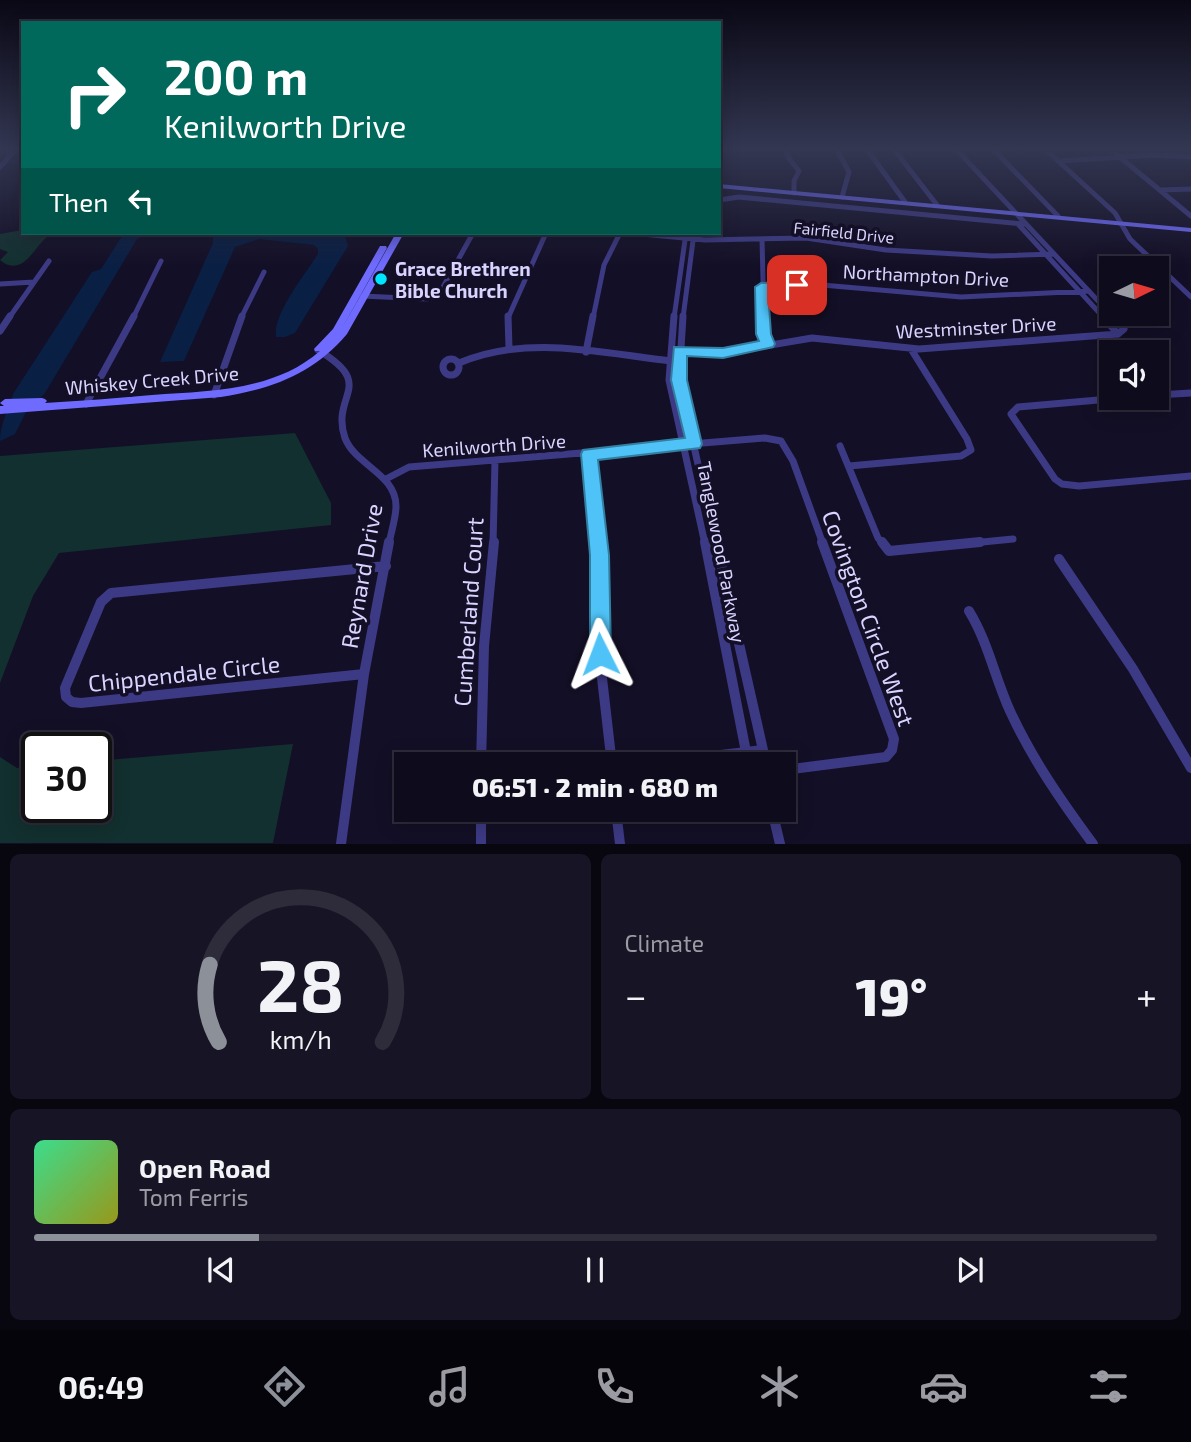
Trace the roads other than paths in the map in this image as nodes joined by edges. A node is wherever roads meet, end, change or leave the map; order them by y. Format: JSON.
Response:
{"nodes":[{"id":1,"x":748,"y":187,"type":"edge"},
{"id":2,"x":793,"y":187,"type":"edge"},
{"id":3,"x":845,"y":187,"type":"edge"},
{"id":4,"x":894,"y":187,"type":"edge"},
{"id":5,"x":923,"y":187,"type":"edge"},
{"id":6,"x":988,"y":187,"type":"edge"},
{"id":7,"x":989,"y":187,"type":"edge"},
{"id":8,"x":1030,"y":187,"type":"edge"},
{"id":9,"x":1086,"y":187,"type":"edge"},
{"id":10,"x":1158,"y":187,"type":"edge"},
{"id":11,"x":1191,"y":189,"type":"edge"},
{"id":12,"x":1161,"y":190,"type":"junction"},
{"id":13,"x":794,"y":193,"type":"junction"},
{"id":14,"x":842,"y":197,"type":"junction"},
{"id":15,"x":721,"y":200,"type":"edge"},
{"id":16,"x":905,"y":202,"type":"junction"},
{"id":17,"x":937,"y":205,"type":"junction"},
{"id":18,"x":1011,"y":212,"type":"junction"},
{"id":19,"x":1058,"y":216,"type":"junction"},
{"id":20,"x":1191,"y":216,"type":"edge"},
{"id":21,"x":1122,"y":222,"type":"junction"},
{"id":22,"x":1021,"y":225,"type":"junction"},
{"id":23,"x":1191,"y":230,"type":"edge"},
{"id":24,"x":392,"y":235,"type":"edge"},
{"id":25,"x":399,"y":235,"type":"edge"},
{"id":26,"x":472,"y":235,"type":"edge"},
{"id":27,"x":545,"y":235,"type":"edge"},
{"id":28,"x":619,"y":235,"type":"edge"},
{"id":29,"x":670,"y":235,"type":"edge"},
{"id":30,"x":690,"y":236,"type":"edge"},
{"id":31,"x":762,"y":239,"type":"junction"},
{"id":32,"x":1045,"y":254,"type":"junction"},
{"id":33,"x":1054,"y":254,"type":"junction"},
{"id":34,"x":49,"y":261,"type":"dead end"},
{"id":35,"x":161,"y":261,"type":"dead end"},
{"id":36,"x":264,"y":272,"type":"dead end"},
{"id":37,"x":34,"y":282,"type":"junction"},
{"id":38,"x":0,"y":284,"type":"edge"},
{"id":39,"x":761,"y":287,"type":"junction"},
{"id":40,"x":1088,"y":291,"type":"junction"},
{"id":41,"x":1079,"y":292,"type":"junction"},
{"id":42,"x":360,"y":296,"type":"junction"},
{"id":43,"x":1191,"y":297,"type":"edge"},
{"id":44,"x":0,"y":331,"type":"edge"},
{"id":45,"x":1118,"y":334,"type":"junction"},
{"id":46,"x":768,"y":344,"type":"junction"},
{"id":47,"x":509,"y":348,"type":"junction"},
{"id":48,"x":911,"y":349,"type":"junction"},
{"id":49,"x":675,"y":350,"type":"junction"},
{"id":50,"x":320,"y":352,"type":"junction"},
{"id":51,"x":586,"y":352,"type":"junction"},
{"id":52,"x":674,"y":362,"type":"junction"},
{"id":53,"x":459,"y":363,"type":"dead end"},
{"id":54,"x":215,"y":391,"type":"junction"},
{"id":55,"x":1191,"y":393,"type":"edge"},
{"id":56,"x":1169,"y":395,"type":"edge"},
{"id":57,"x":1099,"y":400,"type":"edge"},
{"id":58,"x":88,"y":401,"type":"junction"},
{"id":59,"x":2,"y":407,"type":"edge"},
{"id":60,"x":775,"y":438,"type":"joint"},
{"id":61,"x":683,"y":444,"type":"junction"},
{"id":62,"x":694,"y":444,"type":"junction"},
{"id":63,"x":840,"y":446,"type":"dead end"},
{"id":64,"x":589,"y":454,"type":"junction"},
{"id":65,"x":495,"y":461,"type":"junction"},
{"id":66,"x":849,"y":466,"type":"junction"},
{"id":67,"x":1191,"y":476,"type":"edge"},
{"id":68,"x":386,"y":479,"type":"junction"},
{"id":69,"x":702,"y":527,"type":"junction"},
{"id":70,"x":714,"y":527,"type":"junction"},
{"id":71,"x":1013,"y":539,"type":"dead end"},
{"id":72,"x":1059,"y":559,"type":"dead end"},
{"id":73,"x":386,"y":566,"type":"junction"},
{"id":74,"x":969,"y":611,"type":"dead end"},
{"id":75,"x":734,"y":627,"type":"junction"},
{"id":76,"x":720,"y":628,"type":"junction"},
{"id":77,"x":364,"y":674,"type":"junction"},
{"id":78,"x":763,"y":750,"type":"joint"},
{"id":79,"x":481,"y":752,"type":"edge"},
{"id":80,"x":611,"y":752,"type":"edge"},
{"id":81,"x":746,"y":752,"type":"joint"},
{"id":82,"x":796,"y":768,"type":"edge"},
{"id":83,"x":1191,"y":768,"type":"edge"},
{"id":84,"x":481,"y":822,"type":"edge"},
{"id":85,"x":617,"y":822,"type":"edge"},
{"id":86,"x":775,"y":822,"type":"edge"},
{"id":87,"x":341,"y":844,"type":"edge"},
{"id":88,"x":481,"y":844,"type":"edge"},
{"id":89,"x":620,"y":844,"type":"edge"},
{"id":90,"x":780,"y":844,"type":"edge"},
{"id":91,"x":1093,"y":844,"type":"edge"}],
"edges":[{"from":1,"to":13,"type":"street"},
{"from":2,"to":13,"type":"street"},
{"from":3,"to":14,"type":"street"},
{"from":4,"to":16,"type":"street"},
{"from":5,"to":17,"type":"street"},
{"from":6,"to":18,"type":"street"},
{"from":7,"to":18,"type":"street"},
{"from":8,"to":19,"type":"street"},
{"from":9,"to":21,"type":"street"},
{"from":10,"to":12,"type":"street"},
{"from":11,"to":12,"type":"street"},
{"from":12,"to":20,"type":"street"},
{"from":13,"to":14,"type":"street"},
{"from":14,"to":16,"type":"street"},
{"from":15,"to":22,"type":"street"},
{"from":16,"to":17,"type":"street"},
{"from":17,"to":18,"type":"street"},
{"from":18,"to":19,"type":"street"},
{"from":18,"to":22,"type":"street"},
{"from":19,"to":21,"type":"street"},
{"from":21,"to":23,"type":"street"},
{"from":21,"to":43,"type":"street"},
{"from":22,"to":32,"type":"street"},
{"from":22,"to":33,"type":"street"},
{"from":24,"to":42,"type":"street","name":"Whiskey Creek Drive"},
{"from":25,"to":42,"type":"street","name":"Whiskey Creek Drive"},
{"from":26,"to":42,"type":"street"},
{"from":27,"to":47,"type":"street"},
{"from":28,"to":51,"type":"street"},
{"from":29,"to":30,"type":"street","name":"Fairfield Drive"},
{"from":30,"to":31,"type":"street","name":"Fairfield Drive"},
{"from":30,"to":49,"type":"street","name":"Tanglewood Parkway"},
{"from":31,"to":32,"type":"street","name":"Fairfield Drive"},
{"from":31,"to":39,"type":"street"},
{"from":32,"to":33,"type":"street","name":"Fairfield Drive"},
{"from":32,"to":41,"type":"street"},
{"from":33,"to":40,"type":"street"},
{"from":34,"to":37,"type":"street"},
{"from":35,"to":58,"type":"street"},
{"from":36,"to":54,"type":"street"},
{"from":37,"to":38,"type":"street"},
{"from":37,"to":44,"type":"street"},
{"from":39,"to":41,"type":"street","name":"Northampton Drive"},
{"from":39,"to":46,"type":"street"},
{"from":40,"to":41,"type":"street","name":"Northampton Drive"},
{"from":40,"to":45,"type":"street"},
{"from":41,"to":45,"type":"street"},
{"from":42,"to":50,"type":"street","name":"Whiskey Creek Drive"},
{"from":45,"to":48,"type":"street","name":"Westminster Drive"},
{"from":46,"to":48,"type":"street","name":"Westminster Drive"},
{"from":46,"to":49,"type":"street","name":"Westminster Drive"},
{"from":47,"to":51,"type":"street"},
{"from":47,"to":53,"type":"street"},
{"from":48,"to":66,"type":"street"},
{"from":49,"to":52,"type":"street","name":"Tanglewood Parkway"},
{"from":50,"to":54,"type":"street","name":"Whiskey Creek Drive"},
{"from":50,"to":68,"type":"street","name":"Reynard Drive"},
{"from":51,"to":52,"type":"street"},
{"from":52,"to":61,"type":"street","name":"Tanglewood Parkway"},
{"from":52,"to":62,"type":"street","name":"Tanglewood Parkway"},
{"from":54,"to":58,"type":"street","name":"Whiskey Creek Drive"},
{"from":55,"to":56,"type":"street"},
{"from":57,"to":67,"type":"street"},
{"from":58,"to":59,"type":"street","name":"Whiskey Creek Drive"},
{"from":60,"to":62,"type":"street","name":"Kenilworth Drive"},
{"from":60,"to":82,"type":"street","name":"Covington Circle West"},
{"from":61,"to":62,"type":"street","name":"Kenilworth Drive"},
{"from":61,"to":64,"type":"street","name":"Kenilworth Drive"},
{"from":61,"to":69,"type":"street","name":"Tanglewood Parkway"},
{"from":62,"to":70,"type":"street","name":"Tanglewood Parkway"},
{"from":63,"to":66,"type":"street"},
{"from":64,"to":65,"type":"street","name":"Kenilworth Drive"},
{"from":64,"to":80,"type":"street"},
{"from":65,"to":68,"type":"street","name":"Kenilworth Drive"},
{"from":65,"to":79,"type":"street","name":"Cumberland Court"},
{"from":66,"to":71,"type":"street"},
{"from":68,"to":73,"type":"street","name":"Reynard Drive"},
{"from":69,"to":70,"type":"street"},
{"from":69,"to":76,"type":"street","name":"Tanglewood Parkway"},
{"from":70,"to":75,"type":"street","name":"Tanglewood Parkway"},
{"from":72,"to":83,"type":"street"},
{"from":73,"to":77,"type":"street","name":"Reynard Drive"},
{"from":73,"to":77,"type":"street","name":"Chippendale Circle"},
{"from":74,"to":91,"type":"street"},
{"from":75,"to":76,"type":"street"},
{"from":75,"to":78,"type":"street","name":"Tanglewood Parkway"},
{"from":76,"to":81,"type":"street","name":"Tanglewood Parkway"},
{"from":77,"to":87,"type":"street","name":"Reynard Drive"},
{"from":78,"to":81,"type":"street"},
{"from":84,"to":88,"type":"street"},
{"from":85,"to":89,"type":"street"},
{"from":86,"to":90,"type":"street"}]}
